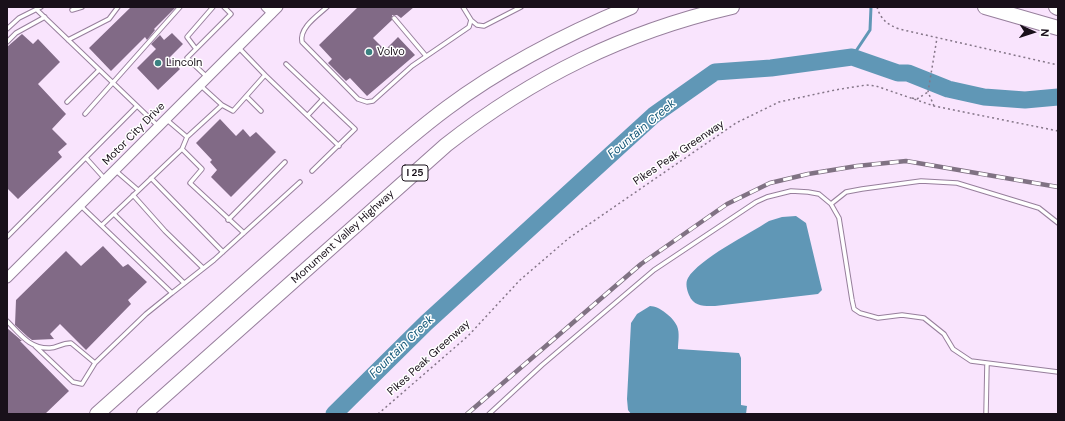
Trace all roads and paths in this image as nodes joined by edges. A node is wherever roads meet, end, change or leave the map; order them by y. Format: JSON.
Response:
{"nodes":[{"id":1,"x":41,"y":7,"type":"edge"},
{"id":2,"x":82,"y":7,"type":"edge"},
{"id":3,"x":118,"y":7,"type":"edge"},
{"id":4,"x":180,"y":7,"type":"edge"},
{"id":5,"x":213,"y":7,"type":"edge"},
{"id":6,"x":224,"y":7,"type":"edge"},
{"id":7,"x":327,"y":7,"type":"edge"},
{"id":8,"x":463,"y":7,"type":"edge"},
{"id":9,"x":521,"y":7,"type":"edge"},
{"id":10,"x":631,"y":7,"type":"edge"},
{"id":11,"x":732,"y":7,"type":"edge"},
{"id":12,"x":877,"y":7,"type":"edge"},
{"id":13,"x":985,"y":7,"type":"edge"},
{"id":14,"x":272,"y":9,"type":"edge"},
{"id":15,"x":37,"y":10,"type":"junction"},
{"id":16,"x":72,"y":10,"type":"dead end"},
{"id":17,"x":45,"y":17,"type":"junction"},
{"id":18,"x":394,"y":18,"type":"dead end"},
{"id":19,"x":471,"y":20,"type":"junction"},
{"id":20,"x":1058,"y":28,"type":"edge"},
{"id":21,"x":7,"y":29,"type":"edge"},
{"id":22,"x":937,"y":38,"type":"junction"},
{"id":23,"x":68,"y":40,"type":"junction"},
{"id":24,"x":7,"y":42,"type":"edge"},
{"id":25,"x":238,"y":48,"type":"junction"},
{"id":26,"x":196,"y":49,"type":"junction"},
{"id":27,"x":426,"y":56,"type":"junction"},
{"id":28,"x":286,"y":64,"type":"dead end"},
{"id":29,"x":1058,"y":65,"type":"edge"},
{"id":30,"x":99,"y":70,"type":"junction"},
{"id":31,"x":265,"y":74,"type":"junction"},
{"id":32,"x":208,"y":78,"type":"junction"},
{"id":33,"x":113,"y":83,"type":"junction"},
{"id":34,"x":200,"y":85,"type":"junction"},
{"id":35,"x":928,"y":92,"type":"junction"},
{"id":36,"x":246,"y":97,"type":"junction"},
{"id":37,"x":908,"y":97,"type":"junction"},
{"id":38,"x":323,"y":99,"type":"junction"},
{"id":39,"x":67,"y":102,"type":"dead end"},
{"id":40,"x":222,"y":105,"type":"junction"},
{"id":41,"x":137,"y":106,"type":"junction"},
{"id":42,"x":934,"y":106,"type":"junction"},
{"id":43,"x":261,"y":111,"type":"dead end"},
{"id":44,"x":85,"y":114,"type":"dead end"},
{"id":45,"x":308,"y":114,"type":"junction"},
{"id":46,"x":166,"y":119,"type":"junction"},
{"id":47,"x":159,"y":127,"type":"junction"},
{"id":48,"x":1058,"y":131,"type":"edge"},
{"id":49,"x":187,"y":137,"type":"junction"},
{"id":50,"x":339,"y":146,"type":"junction"},
{"id":51,"x":182,"y":149,"type":"junction"},
{"id":52,"x":86,"y":158,"type":"junction"},
{"id":53,"x":285,"y":162,"type":"dead end"},
{"id":54,"x":116,"y":170,"type":"junction"},
{"id":55,"x":312,"y":171,"type":"dead end"},
{"id":56,"x":151,"y":178,"type":"junction"},
{"id":57,"x":106,"y":179,"type":"junction"},
{"id":58,"x":300,"y":182,"type":"dead end"},
{"id":59,"x":138,"y":190,"type":"junction"},
{"id":60,"x":133,"y":195,"type":"junction"},
{"id":61,"x":831,"y":204,"type":"junction"},
{"id":62,"x":80,"y":205,"type":"junction"},
{"id":63,"x":114,"y":214,"type":"junction"},
{"id":64,"x":228,"y":220,"type":"junction"},
{"id":65,"x":1058,"y":223,"type":"edge"},
{"id":66,"x":102,"y":225,"type":"junction"},
{"id":67,"x":244,"y":233,"type":"junction"},
{"id":68,"x":7,"y":237,"type":"edge"},
{"id":69,"x":223,"y":252,"type":"junction"},
{"id":70,"x":203,"y":268,"type":"junction"},
{"id":71,"x":7,"y":277,"type":"edge"},
{"id":72,"x":184,"y":283,"type":"junction"},
{"id":73,"x":172,"y":293,"type":"junction"},
{"id":74,"x":7,"y":321,"type":"edge"},
{"id":75,"x":35,"y":346,"type":"junction"},
{"id":76,"x":95,"y":363,"type":"junction"},
{"id":77,"x":987,"y":364,"type":"junction"},
{"id":78,"x":1058,"y":372,"type":"edge"},
{"id":79,"x":97,"y":414,"type":"edge"},
{"id":80,"x":144,"y":414,"type":"edge"},
{"id":81,"x":378,"y":414,"type":"edge"},
{"id":82,"x":489,"y":414,"type":"edge"},
{"id":83,"x":986,"y":414,"type":"edge"}],
"edges":[{"from":1,"to":15,"type":"lane"},
{"from":2,"to":16,"type":"lane"},
{"from":3,"to":23,"type":"lane"},
{"from":4,"to":33,"type":"lane"},
{"from":5,"to":26,"type":"lane"},
{"from":6,"to":26,"type":"lane"},
{"from":7,"to":27,"type":"lane"},
{"from":8,"to":19,"type":"lane"},
{"from":9,"to":19,"type":"lane"},
{"from":10,"to":79,"type":"highway","number":"I 25"},
{"from":11,"to":80,"type":"highway","name":"Monument Valley Highway","number":"I 25"},
{"from":12,"to":22,"type":"path"},
{"from":13,"to":20,"type":"highway"},
{"from":14,"to":25,"type":"street","name":"Motor City Drive"},
{"from":15,"to":17,"type":"lane"},
{"from":15,"to":21,"type":"lane"},
{"from":17,"to":23,"type":"lane"},
{"from":17,"to":24,"type":"lane"},
{"from":18,"to":27,"type":"lane"},
{"from":19,"to":27,"type":"lane"},
{"from":22,"to":29,"type":"path"},
{"from":22,"to":35,"type":"path"},
{"from":23,"to":30,"type":"lane"},
{"from":25,"to":31,"type":"lane"},
{"from":25,"to":32,"type":"street","name":"Motor City Drive"},
{"from":26,"to":32,"type":"lane"},
{"from":28,"to":38,"type":"lane"},
{"from":30,"to":33,"type":"lane"},
{"from":30,"to":39,"type":"lane"},
{"from":31,"to":36,"type":"lane"},
{"from":31,"to":45,"type":"lane"},
{"from":32,"to":34,"type":"street","name":"Motor City Drive"},
{"from":33,"to":41,"type":"lane"},
{"from":33,"to":44,"type":"lane"},
{"from":34,"to":40,"type":"lane"},
{"from":34,"to":46,"type":"street","name":"Motor City Drive"},
{"from":35,"to":37,"type":"path"},
{"from":35,"to":42,"type":"path"},
{"from":36,"to":40,"type":"lane"},
{"from":36,"to":43,"type":"lane"},
{"from":37,"to":42,"type":"path","name":"Pikes Peak Greenway"},
{"from":37,"to":81,"type":"path","name":"Pikes Peak Greenway"},
{"from":38,"to":45,"type":"lane"},
{"from":38,"to":50,"type":"lane"},
{"from":40,"to":49,"type":"lane"},
{"from":41,"to":47,"type":"lane"},
{"from":41,"to":52,"type":"lane"},
{"from":42,"to":48,"type":"path","name":"Pikes Peak Greenway"},
{"from":45,"to":50,"type":"lane"},
{"from":46,"to":47,"type":"street","name":"Motor City Drive"},
{"from":46,"to":49,"type":"lane"},
{"from":47,"to":54,"type":"street","name":"Motor City Drive"},
{"from":49,"to":51,"type":"lane"},
{"from":50,"to":55,"type":"lane"},
{"from":51,"to":56,"type":"lane"},
{"from":51,"to":64,"type":"lane"},
{"from":52,"to":57,"type":"lane"},
{"from":52,"to":68,"type":"lane"},
{"from":53,"to":64,"type":"lane"},
{"from":54,"to":57,"type":"street","name":"Motor City Drive"},
{"from":54,"to":59,"type":"lane"},
{"from":56,"to":59,"type":"lane"},
{"from":56,"to":69,"type":"lane"},
{"from":57,"to":62,"type":"street","name":"Motor City Drive"},
{"from":58,"to":67,"type":"lane"},
{"from":59,"to":60,"type":"lane"},
{"from":60,"to":63,"type":"lane"},
{"from":60,"to":70,"type":"lane"},
{"from":61,"to":65,"type":"lane"},
{"from":61,"to":77,"type":"lane"},
{"from":61,"to":82,"type":"lane"},
{"from":62,"to":66,"type":"lane"},
{"from":62,"to":71,"type":"street","name":"Motor City Drive"},
{"from":63,"to":66,"type":"lane"},
{"from":63,"to":72,"type":"lane"},
{"from":64,"to":67,"type":"lane"},
{"from":66,"to":73,"type":"lane"},
{"from":67,"to":69,"type":"lane"},
{"from":69,"to":70,"type":"lane"},
{"from":70,"to":72,"type":"lane"},
{"from":72,"to":73,"type":"lane"},
{"from":73,"to":76,"type":"lane"},
{"from":74,"to":75,"type":"lane"},
{"from":75,"to":76,"type":"lane"},
{"from":75,"to":76,"type":"lane"},
{"from":77,"to":78,"type":"lane"},
{"from":77,"to":83,"type":"lane"}]}
